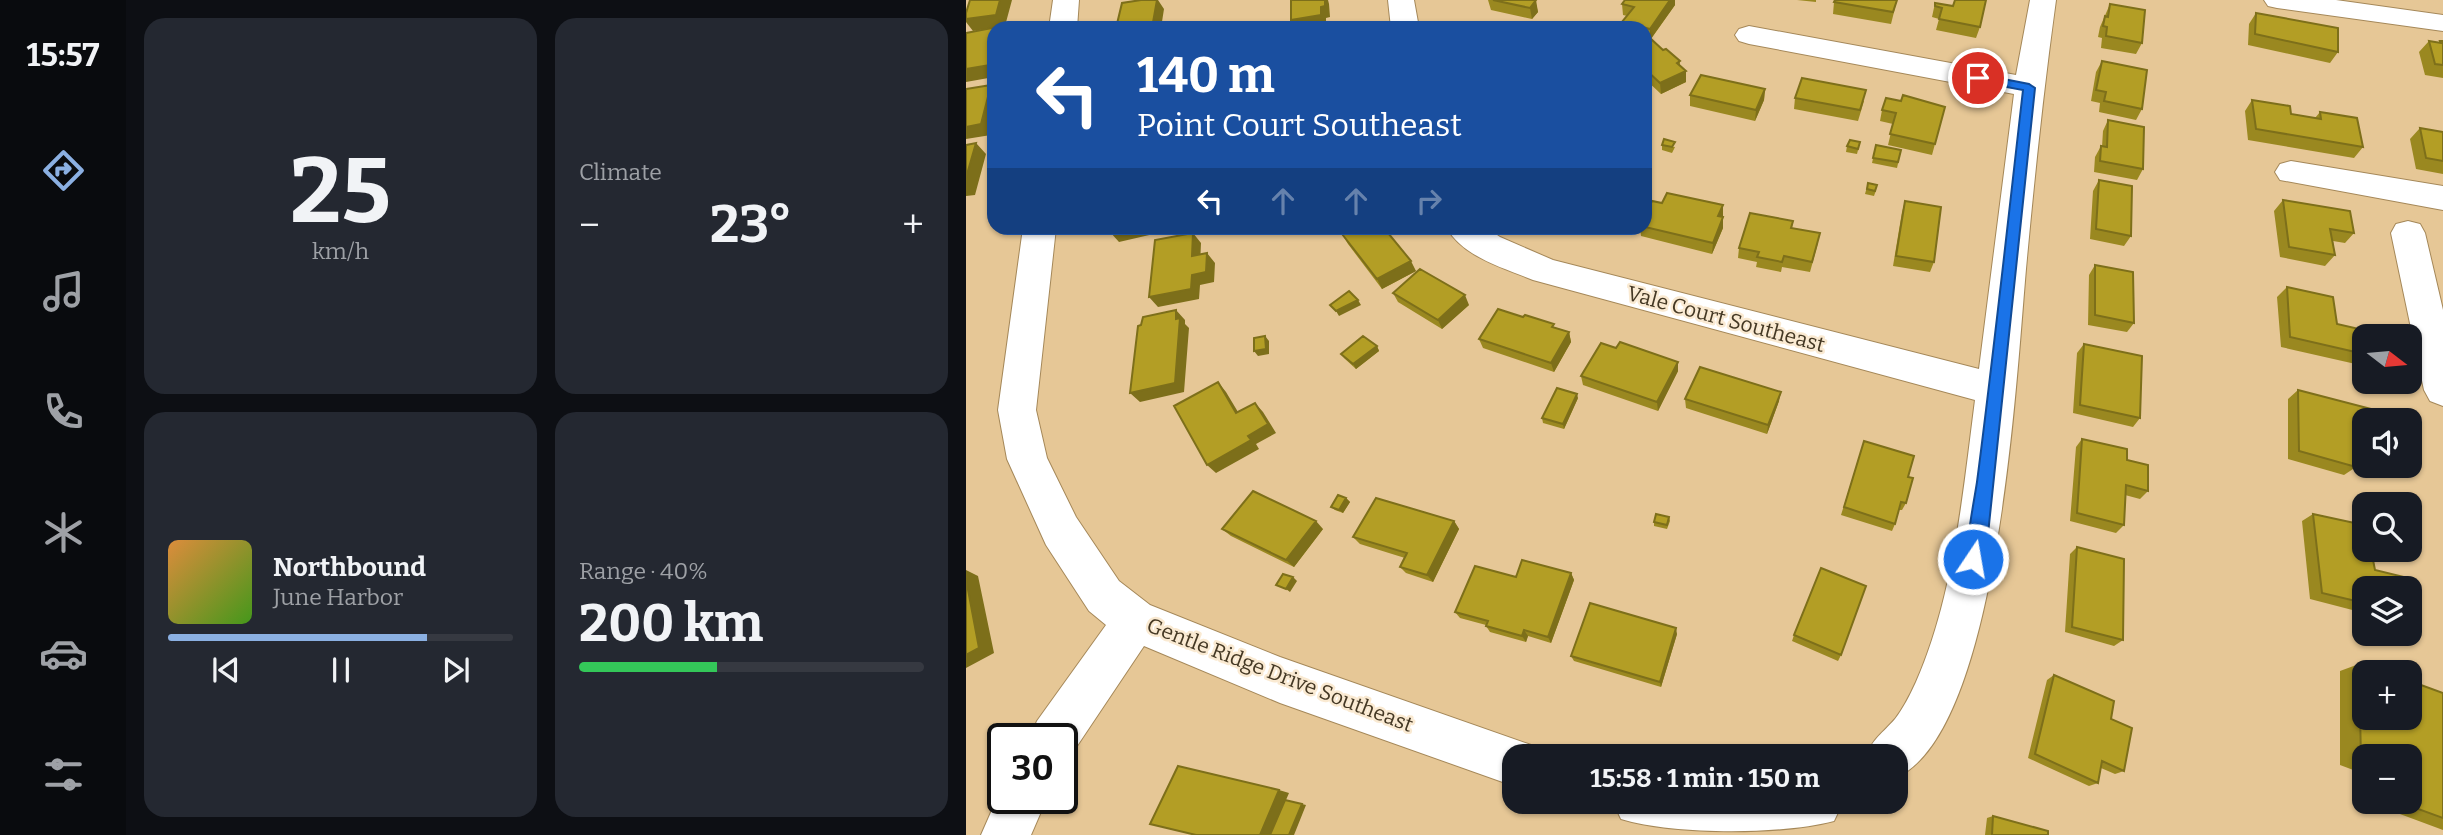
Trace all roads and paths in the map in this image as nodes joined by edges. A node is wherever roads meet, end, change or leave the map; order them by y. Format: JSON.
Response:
{"nodes":[{"id":1,"x":1066,"y":0,"type":"edge"},
{"id":2,"x":1401,"y":0,"type":"edge"},
{"id":3,"x":2043,"y":0,"type":"edge"},
{"id":4,"x":2277,"y":0,"type":"edge"},
{"id":5,"x":2381,"y":8,"type":"edge"},
{"id":6,"x":1064,"y":21,"type":"edge"},
{"id":7,"x":1404,"y":21,"type":"edge"},
{"id":8,"x":2443,"y":23,"type":"edge"},
{"id":9,"x":1749,"y":35,"type":"dead end"},
{"id":10,"x":2029,"y":88,"type":"junction"},
{"id":11,"x":2291,"y":172,"type":"dead end"},
{"id":12,"x":2443,"y":198,"type":"edge"},
{"id":13,"x":2409,"y":233,"type":"dead end"},
{"id":14,"x":1038,"y":235,"type":"edge"},
{"id":15,"x":1473,"y":235,"type":"edge"},
{"id":16,"x":1997,"y":390,"type":"junction"},
{"id":17,"x":2443,"y":390,"type":"edge"},
{"id":18,"x":1135,"y":621,"type":"junction"},
{"id":19,"x":1064,"y":723,"type":"edge"},
{"id":20,"x":1903,"y":744,"type":"edge"},
{"id":21,"x":1502,"y":757,"type":"edge"},
{"id":22,"x":1015,"y":814,"type":"edge"},
{"id":23,"x":1006,"y":835,"type":"edge"}],
"edges":[{"from":1,"to":6,"type":"street"},
{"from":2,"to":7,"type":"street"},
{"from":3,"to":10,"type":"street"},
{"from":4,"to":5,"type":"street"},
{"from":5,"to":8,"type":"street"},
{"from":9,"to":10,"type":"street"},
{"from":10,"to":16,"type":"street"},
{"from":11,"to":12,"type":"street"},
{"from":13,"to":17,"type":"street"},
{"from":14,"to":18,"type":"street","name":"Gentle Ridge Drive Southeast"},
{"from":15,"to":16,"type":"street","name":"Vale Court Southeast"},
{"from":16,"to":20,"type":"street"},
{"from":18,"to":19,"type":"street"},
{"from":18,"to":21,"type":"street","name":"Gentle Ridge Drive Southeast"},
{"from":22,"to":23,"type":"street"}]}
